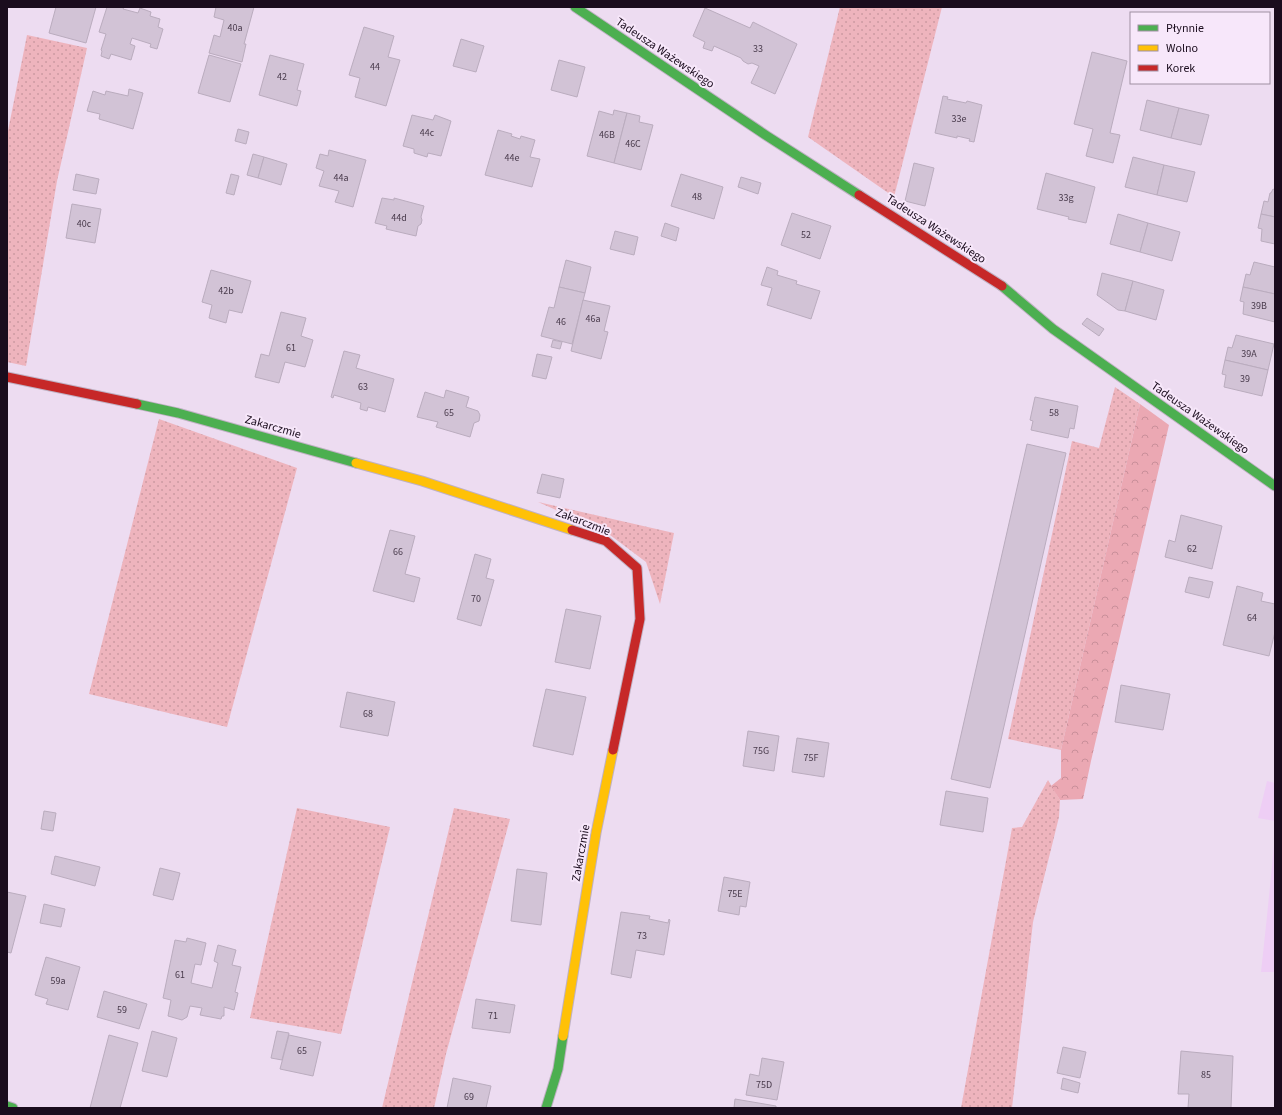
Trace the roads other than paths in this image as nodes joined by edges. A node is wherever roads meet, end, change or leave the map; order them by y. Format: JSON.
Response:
{"nodes":[{"id":1,"x":575,"y":7,"type":"edge"},
{"id":2,"x":7,"y":377,"type":"edge"},
{"id":3,"x":1275,"y":486,"type":"edge"},
{"id":4,"x":7,"y":1106,"type":"edge"},
{"id":5,"x":13,"y":1108,"type":"edge"},
{"id":6,"x":546,"y":1108,"type":"edge"}],
"edges":[{"from":1,"to":3,"type":"street","name":"Tadeusza Ważewskiego"},
{"from":2,"to":6,"type":"street","name":"Zakarczmie"},
{"from":4,"to":5,"type":"street"}]}
